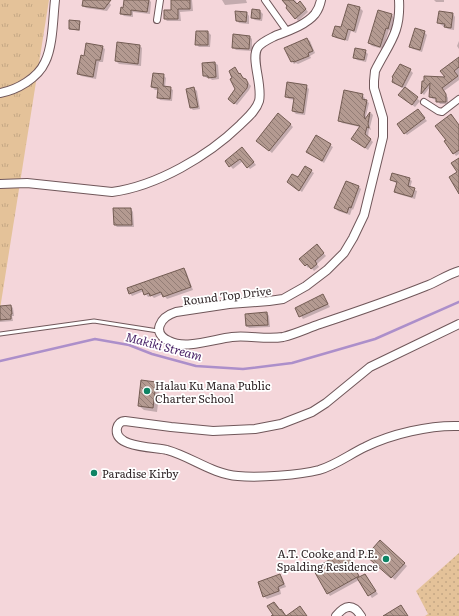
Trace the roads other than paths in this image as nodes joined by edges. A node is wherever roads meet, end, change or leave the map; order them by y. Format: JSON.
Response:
{"nodes":[{"id":1,"x":55,"y":0,"type":"edge"},
{"id":2,"x":160,"y":0,"type":"edge"},
{"id":3,"x":265,"y":0,"type":"edge"},
{"id":4,"x":322,"y":0,"type":"edge"},
{"id":5,"x":399,"y":0,"type":"edge"},
{"id":6,"x":157,"y":20,"type":"dead end"},
{"id":7,"x":287,"y":31,"type":"junction"},
{"id":8,"x":0,"y":93,"type":"edge"},
{"id":9,"x":459,"y":99,"type":"edge"},
{"id":10,"x":424,"y":102,"type":"dead end"},
{"id":11,"x":0,"y":184,"type":"edge"},
{"id":12,"x":459,"y":271,"type":"edge"},
{"id":13,"x":459,"y":324,"type":"edge"},
{"id":14,"x":159,"y":330,"type":"junction"},
{"id":15,"x":0,"y":334,"type":"edge"},
{"id":16,"x":459,"y":426,"type":"edge"},
{"id":17,"x":336,"y":616,"type":"edge"},
{"id":18,"x":361,"y":616,"type":"edge"}],
"edges":[{"from":1,"to":8,"type":"street"},
{"from":2,"to":6,"type":"street"},
{"from":3,"to":7,"type":"street"},
{"from":4,"to":7,"type":"street"},
{"from":5,"to":14,"type":"street","name":"Round Top Drive"},
{"from":7,"to":11,"type":"street"},
{"from":9,"to":10,"type":"street"},
{"from":12,"to":14,"type":"street"},
{"from":13,"to":16,"type":"street"},
{"from":14,"to":15,"type":"lane"},
{"from":17,"to":18,"type":"street"}]}
